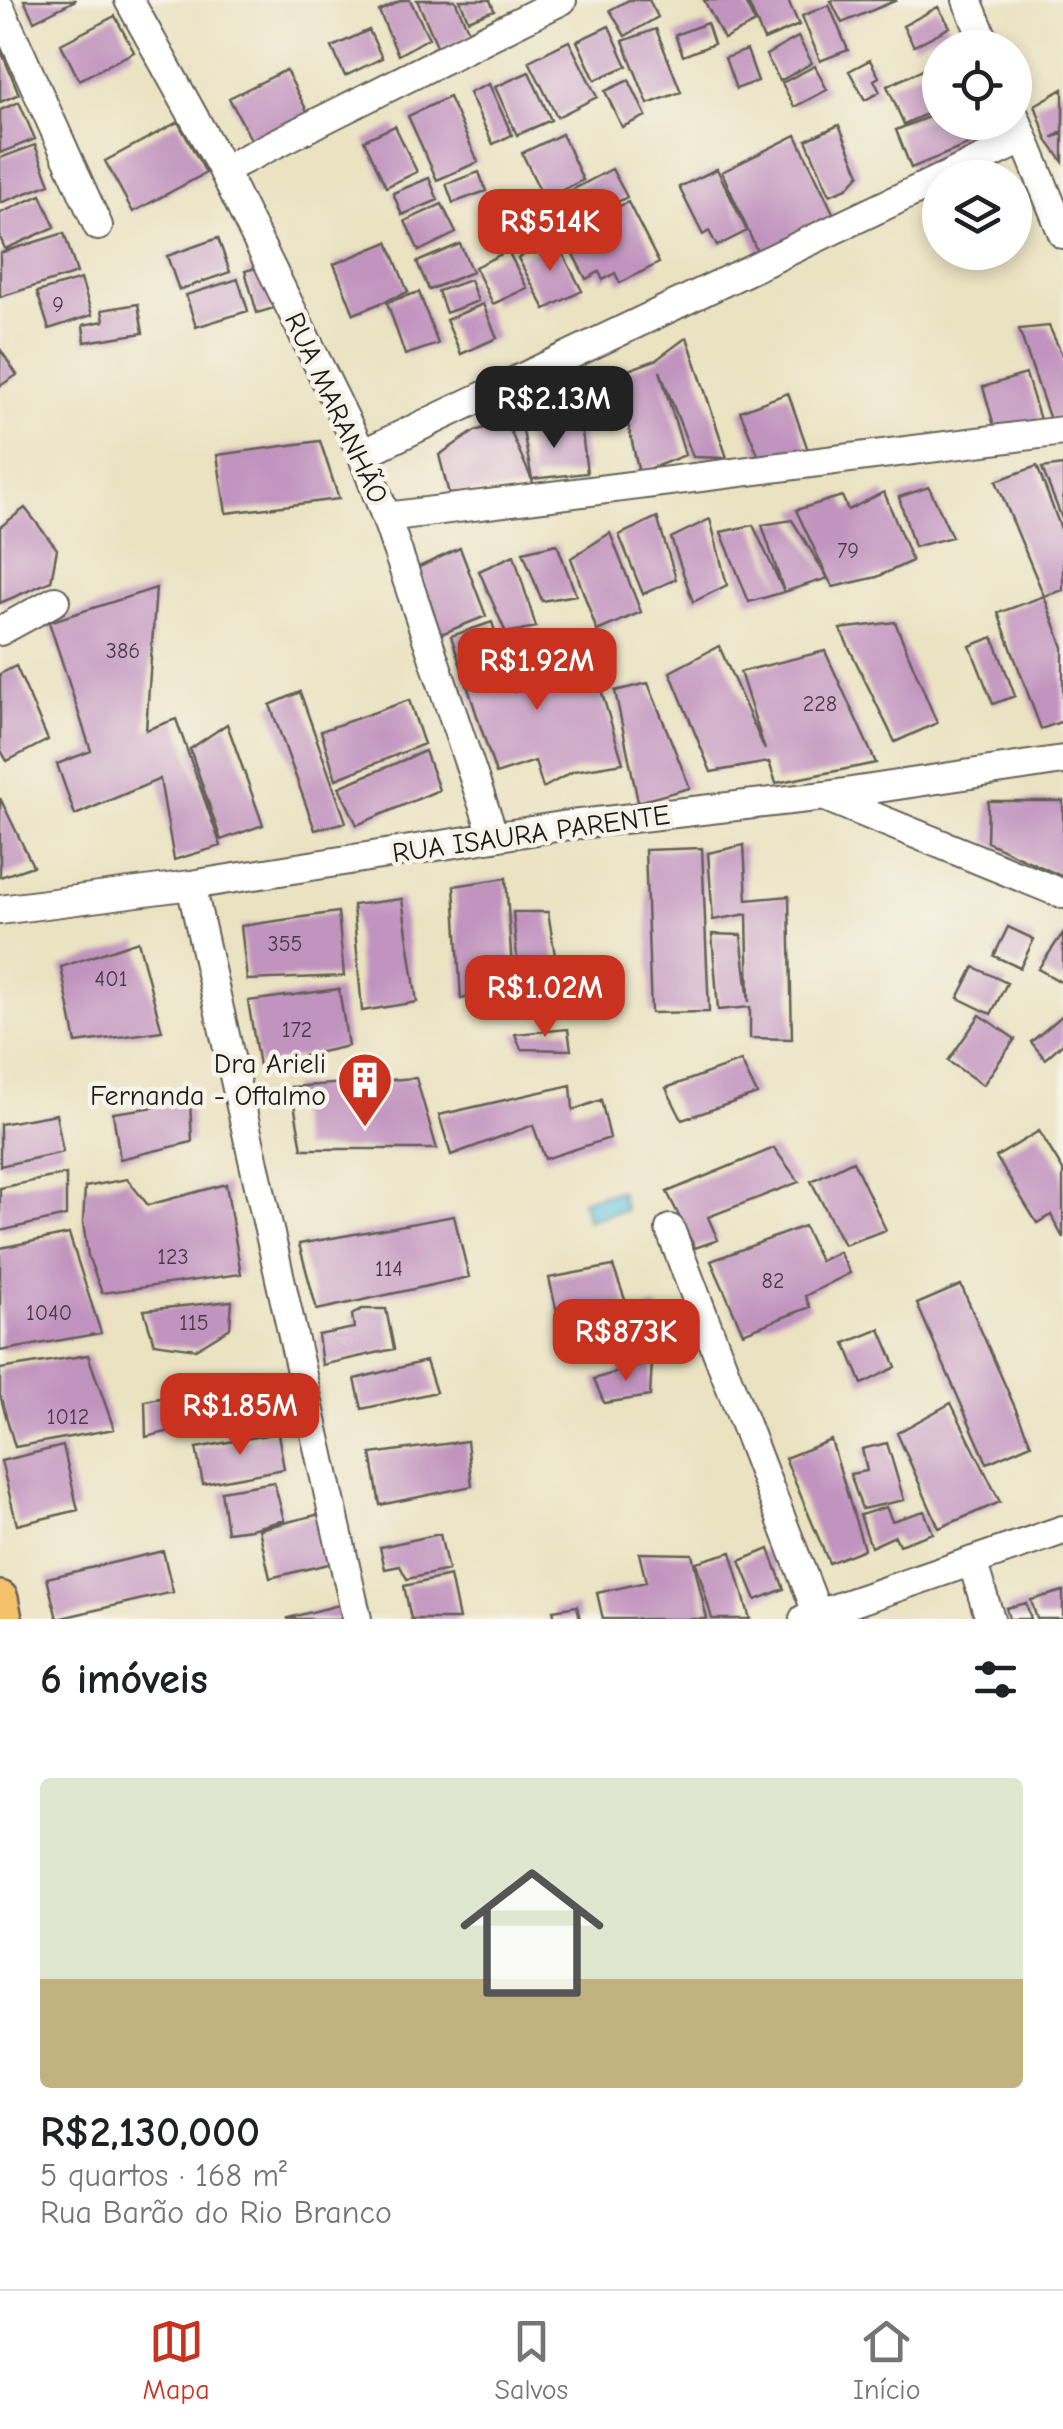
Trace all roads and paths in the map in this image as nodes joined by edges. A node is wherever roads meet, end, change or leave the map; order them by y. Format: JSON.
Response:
{"nodes":[{"id":1,"x":129,"y":0,"type":"edge"},
{"id":2,"x":562,"y":0,"type":"edge"},
{"id":3,"x":967,"y":0,"type":"edge"},
{"id":4,"x":0,"y":8,"type":"edge"},
{"id":5,"x":979,"y":30,"type":"edge"},
{"id":6,"x":1001,"y":140,"type":"edge"},
{"id":7,"x":1025,"y":140,"type":"edge"},
{"id":8,"x":970,"y":160,"type":"edge"},
{"id":9,"x":222,"y":170,"type":"junction"},
{"id":10,"x":922,"y":188,"type":"edge"},
{"id":11,"x":98,"y":226,"type":"dead end"},
{"id":12,"x":1063,"y":234,"type":"edge"},
{"id":13,"x":1063,"y":431,"type":"edge"},
{"id":14,"x":362,"y":454,"type":"junction"},
{"id":15,"x":386,"y":516,"type":"junction"},
{"id":16,"x":55,"y":601,"type":"dead end"},
{"id":17,"x":0,"y":631,"type":"edge"},
{"id":18,"x":1063,"y":760,"type":"edge"},
{"id":19,"x":825,"y":796,"type":"junction"},
{"id":20,"x":494,"y":837,"type":"junction"},
{"id":21,"x":191,"y":885,"type":"junction"},
{"id":22,"x":1063,"y":894,"type":"edge"},
{"id":23,"x":0,"y":910,"type":"edge"},
{"id":24,"x":670,"y":1229,"type":"dead end"},
{"id":25,"x":1063,"y":1530,"type":"edge"},
{"id":26,"x":972,"y":1561,"type":"junction"},
{"id":27,"x":0,"y":1599,"type":"edge"},
{"id":28,"x":811,"y":1617,"type":"edge"},
{"id":29,"x":4,"y":1619,"type":"edge"},
{"id":30,"x":358,"y":1619,"type":"edge"},
{"id":31,"x":990,"y":1619,"type":"edge"}],
"edges":[{"from":1,"to":9,"type":"street","name":"RUA MARANHÃO"},
{"from":2,"to":9,"type":"street"},
{"from":3,"to":5,"type":"street"},
{"from":4,"to":11,"type":"street"},
{"from":6,"to":8,"type":"street"},
{"from":7,"to":12,"type":"street"},
{"from":9,"to":14,"type":"street","name":"RUA MARANHÃO"},
{"from":10,"to":14,"type":"street"},
{"from":13,"to":15,"type":"street"},
{"from":14,"to":15,"type":"street","name":"RUA MARANHÃO"},
{"from":15,"to":20,"type":"street","name":"RUA MARANHÃO"},
{"from":16,"to":17,"type":"street"},
{"from":18,"to":19,"type":"street","name":"RUA ISAURA PARENTE"},
{"from":19,"to":20,"type":"street","name":"RUA ISAURA PARENTE"},
{"from":19,"to":22,"type":"street"},
{"from":20,"to":21,"type":"street","name":"RUA ISAURA PARENTE"},
{"from":21,"to":23,"type":"street","name":"RUA ISAURA PARENTE"},
{"from":21,"to":30,"type":"street"},
{"from":24,"to":28,"type":"street"},
{"from":25,"to":26,"type":"street"},
{"from":26,"to":28,"type":"street"},
{"from":26,"to":31,"type":"street"},
{"from":27,"to":29,"type":"main road"}]}
